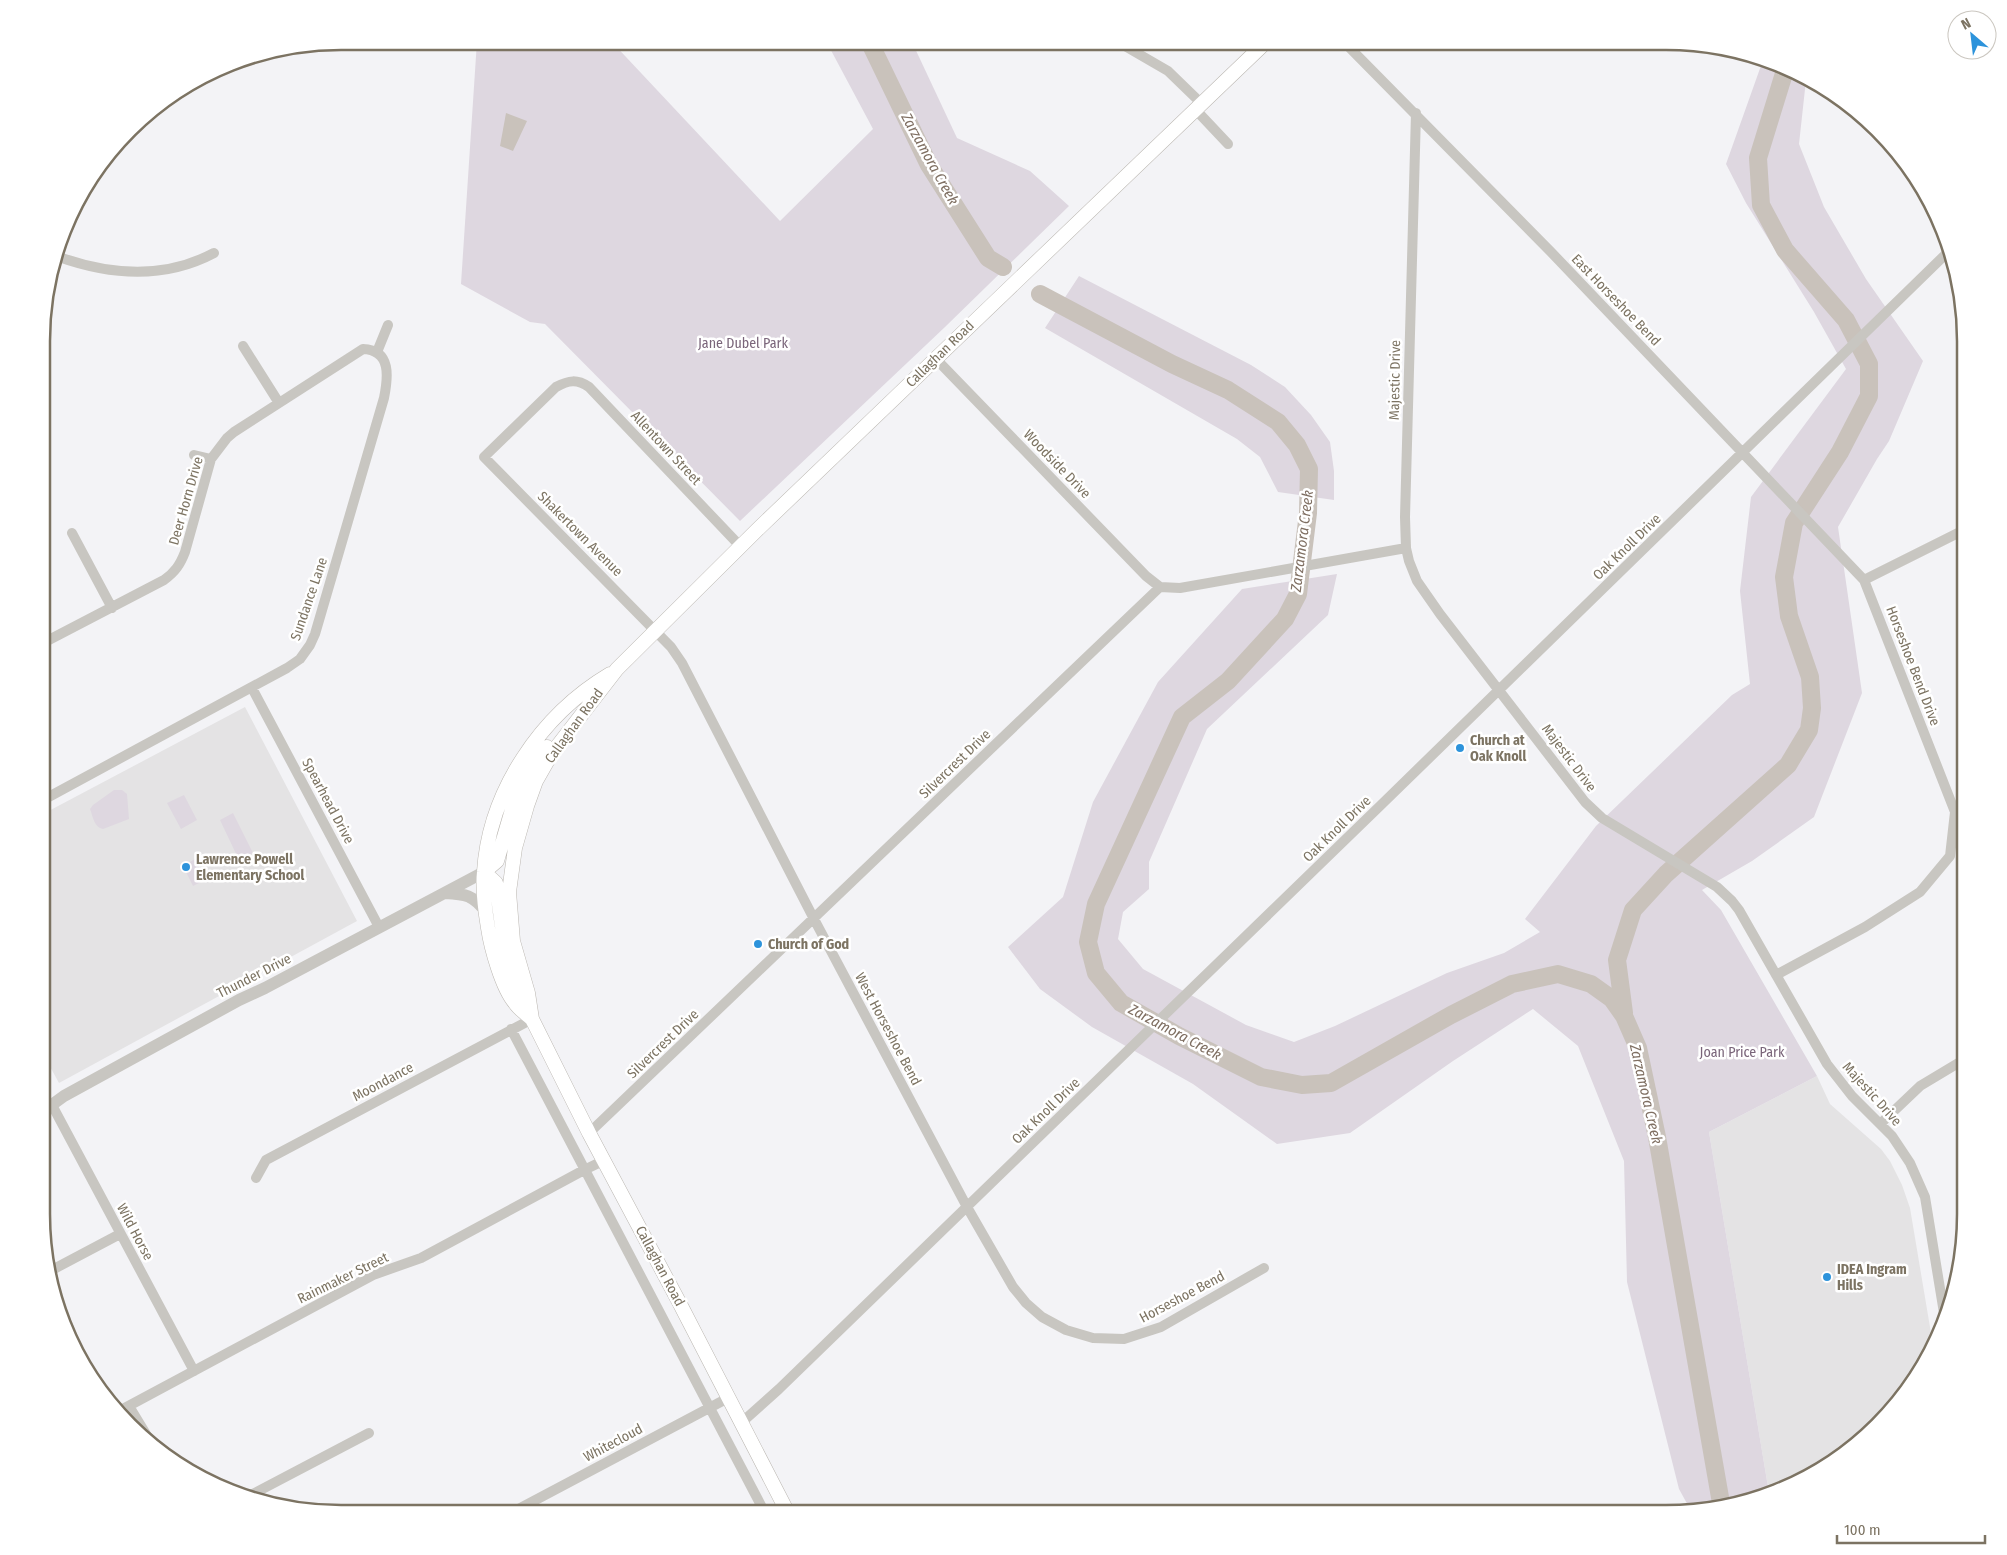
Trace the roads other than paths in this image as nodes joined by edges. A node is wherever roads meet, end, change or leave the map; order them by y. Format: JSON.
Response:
{"nodes":[{"id":1,"x":1132,"y":50,"type":"edge"},
{"id":2,"x":1258,"y":50,"type":"edge"},
{"id":3,"x":1352,"y":50,"type":"edge"},
{"id":4,"x":1198,"y":106,"type":"junction"},
{"id":5,"x":1416,"y":113,"type":"junction"},
{"id":6,"x":1228,"y":144,"type":"dead end"},
{"id":7,"x":214,"y":253,"type":"dead end"},
{"id":8,"x":1944,"y":256,"type":"edge"},
{"id":9,"x":62,"y":258,"type":"edge"},
{"id":10,"x":388,"y":325,"type":"dead end"},
{"id":11,"x":243,"y":346,"type":"dead end"},
{"id":12,"x":377,"y":352,"type":"junction"},
{"id":13,"x":936,"y":359,"type":"junction"},
{"id":14,"x":565,"y":382,"type":"joint"},
{"id":15,"x":279,"y":403,"type":"junction"},
{"id":16,"x":1743,"y":454,"type":"junction"},
{"id":17,"x":194,"y":455,"type":"dead end"},
{"id":18,"x":211,"y":459,"type":"junction"},
{"id":19,"x":72,"y":533,"type":"dead end"},
{"id":20,"x":1957,"y":534,"type":"edge"},
{"id":21,"x":741,"y":547,"type":"junction"},
{"id":22,"x":1406,"y":548,"type":"junction"},
{"id":23,"x":1864,"y":580,"type":"junction"},
{"id":24,"x":1160,"y":587,"type":"junction"},
{"id":25,"x":112,"y":608,"type":"junction"},
{"id":26,"x":655,"y":631,"type":"junction"},
{"id":27,"x":50,"y":639,"type":"edge"},
{"id":28,"x":617,"y":669,"type":"junction"},
{"id":29,"x":252,"y":688,"type":"junction"},
{"id":30,"x":1500,"y":690,"type":"junction"},
{"id":31,"x":597,"y":695,"type":"junction"},
{"id":32,"x":50,"y":796,"type":"edge"},
{"id":33,"x":484,"y":872,"type":"junction"},
{"id":34,"x":445,"y":893,"type":"junction"},
{"id":35,"x":486,"y":912,"type":"junction"},
{"id":36,"x":814,"y":919,"type":"junction"},
{"id":37,"x":379,"y":927,"type":"junction"},
{"id":38,"x":1776,"y":975,"type":"junction"},
{"id":39,"x":531,"y":1013,"type":"junction"},
{"id":40,"x":511,"y":1029,"type":"junction"},
{"id":41,"x":1957,"y":1065,"type":"edge"},
{"id":42,"x":50,"y":1107,"type":"edge"},
{"id":43,"x":50,"y":1114,"type":"edge"},
{"id":44,"x":1880,"y":1124,"type":"junction"},
{"id":45,"x":589,"y":1133,"type":"junction"},
{"id":46,"x":605,"y":1160,"type":"junction"},
{"id":47,"x":584,"y":1170,"type":"junction"},
{"id":48,"x":256,"y":1178,"type":"dead end"},
{"id":49,"x":967,"y":1207,"type":"junction"},
{"id":50,"x":120,"y":1234,"type":"junction"},
{"id":51,"x":55,"y":1268,"type":"edge"},
{"id":52,"x":1264,"y":1268,"type":"dead end"},
{"id":53,"x":1943,"y":1305,"type":"edge"},
{"id":54,"x":1080,"y":1335,"type":"joint"},
{"id":55,"x":194,"y":1371,"type":"junction"},
{"id":56,"x":728,"y":1398,"type":"junction"},
{"id":57,"x":125,"y":1408,"type":"edge"},
{"id":58,"x":710,"y":1408,"type":"junction"},
{"id":59,"x":741,"y":1423,"type":"junction"},
{"id":60,"x":368,"y":1433,"type":"dead end"},
{"id":61,"x":256,"y":1492,"type":"edge"},
{"id":62,"x":526,"y":1505,"type":"edge"},
{"id":63,"x":761,"y":1505,"type":"edge"},
{"id":64,"x":784,"y":1505,"type":"edge"}],
"edges":[{"from":1,"to":4,"type":"street"},
{"from":2,"to":4,"type":"main road","name":"Callaghan Road"},
{"from":3,"to":5,"type":"street","name":"East Horseshoe Bend"},
{"from":4,"to":6,"type":"street"},
{"from":4,"to":13,"type":"main road","name":"Callaghan Road"},
{"from":5,"to":16,"type":"street","name":"East Horseshoe Bend"},
{"from":5,"to":22,"type":"street","name":"Majestic Drive"},
{"from":7,"to":9,"type":"street"},
{"from":8,"to":16,"type":"street","name":"Oak Knoll Drive"},
{"from":10,"to":12,"type":"street"},
{"from":11,"to":15,"type":"street"},
{"from":12,"to":15,"type":"street","name":"Deer Horn Drive"},
{"from":12,"to":29,"type":"street","name":"Sundance Lane"},
{"from":13,"to":21,"type":"main road","name":"Callaghan Road"},
{"from":13,"to":24,"type":"street","name":"Woodside Drive"},
{"from":14,"to":21,"type":"street","name":"Allentown Street"},
{"from":14,"to":26,"type":"street","name":"Shakertown Avenue"},
{"from":15,"to":18,"type":"street","name":"Deer Horn Drive"},
{"from":16,"to":23,"type":"street","name":"East Horseshoe Bend"},
{"from":16,"to":30,"type":"street","name":"Oak Knoll Drive"},
{"from":17,"to":18,"type":"street"},
{"from":18,"to":25,"type":"street","name":"Deer Horn Drive"},
{"from":19,"to":25,"type":"street"},
{"from":20,"to":23,"type":"street"},
{"from":21,"to":26,"type":"main road","name":"Callaghan Road"},
{"from":22,"to":24,"type":"street"},
{"from":22,"to":30,"type":"street","name":"Majestic Drive"},
{"from":23,"to":38,"type":"street","name":"Horseshoe Bend Drive"},
{"from":24,"to":36,"type":"street","name":"Silvercrest Drive"},
{"from":25,"to":27,"type":"street","name":"Deer Horn Drive"},
{"from":26,"to":28,"type":"main road","name":"Callaghan Road"},
{"from":26,"to":36,"type":"street","name":"West Horseshoe Bend"},
{"from":28,"to":31,"type":"main road","name":"Callaghan Road"},
{"from":28,"to":33,"type":"main road","name":"Callaghan Road"},
{"from":29,"to":32,"type":"street","name":"Sundance Lane"},
{"from":29,"to":37,"type":"street","name":"Spearhead Drive"},
{"from":30,"to":38,"type":"street","name":"Majestic Drive"},
{"from":30,"to":49,"type":"street","name":"Oak Knoll Drive"},
{"from":31,"to":33,"type":"main road"},
{"from":31,"to":39,"type":"main road","name":"Callaghan Road"},
{"from":33,"to":34,"type":"street","name":"Thunder Drive"},
{"from":33,"to":35,"type":"main road","name":"Callaghan Road"},
{"from":33,"to":39,"type":"main road"},
{"from":34,"to":35,"type":"street"},
{"from":34,"to":37,"type":"street","name":"Thunder Drive"},
{"from":35,"to":39,"type":"main road","name":"Callaghan Road"},
{"from":36,"to":45,"type":"street","name":"Silvercrest Drive"},
{"from":36,"to":49,"type":"street","name":"West Horseshoe Bend"},
{"from":37,"to":42,"type":"street","name":"Thunder Drive"},
{"from":38,"to":44,"type":"street","name":"Majestic Drive"},
{"from":39,"to":40,"type":"street","name":"Moondance"},
{"from":39,"to":45,"type":"main road","name":"Callaghan Road"},
{"from":40,"to":47,"type":"street","name":"Callaghan Road"},
{"from":40,"to":48,"type":"street","name":"Moondance"},
{"from":41,"to":44,"type":"street"},
{"from":43,"to":50,"type":"street","name":"Wild Horse"},
{"from":44,"to":53,"type":"street","name":"Majestic Drive"},
{"from":45,"to":46,"type":"main road","name":"Callaghan Road"},
{"from":46,"to":47,"type":"street","name":"Rainmaker Street"},
{"from":46,"to":56,"type":"main road","name":"Callaghan Road"},
{"from":47,"to":55,"type":"street","name":"Rainmaker Street"},
{"from":47,"to":58,"type":"street","name":"Callaghan Road"},
{"from":49,"to":54,"type":"street","name":"West Horseshoe Bend"},
{"from":49,"to":59,"type":"street","name":"Oak Knoll Drive"},
{"from":50,"to":51,"type":"street"},
{"from":50,"to":55,"type":"street","name":"Wild Horse"},
{"from":52,"to":54,"type":"street","name":"Horseshoe Bend"},
{"from":55,"to":57,"type":"street","name":"Rainmaker Street"},
{"from":56,"to":58,"type":"street","name":"Whitecloud"},
{"from":56,"to":59,"type":"main road","name":"Callaghan Road"},
{"from":58,"to":62,"type":"street","name":"Whitecloud"},
{"from":58,"to":63,"type":"street","name":"Callaghan Road"},
{"from":59,"to":64,"type":"main road","name":"Callaghan Road"},
{"from":60,"to":61,"type":"street"}]}
